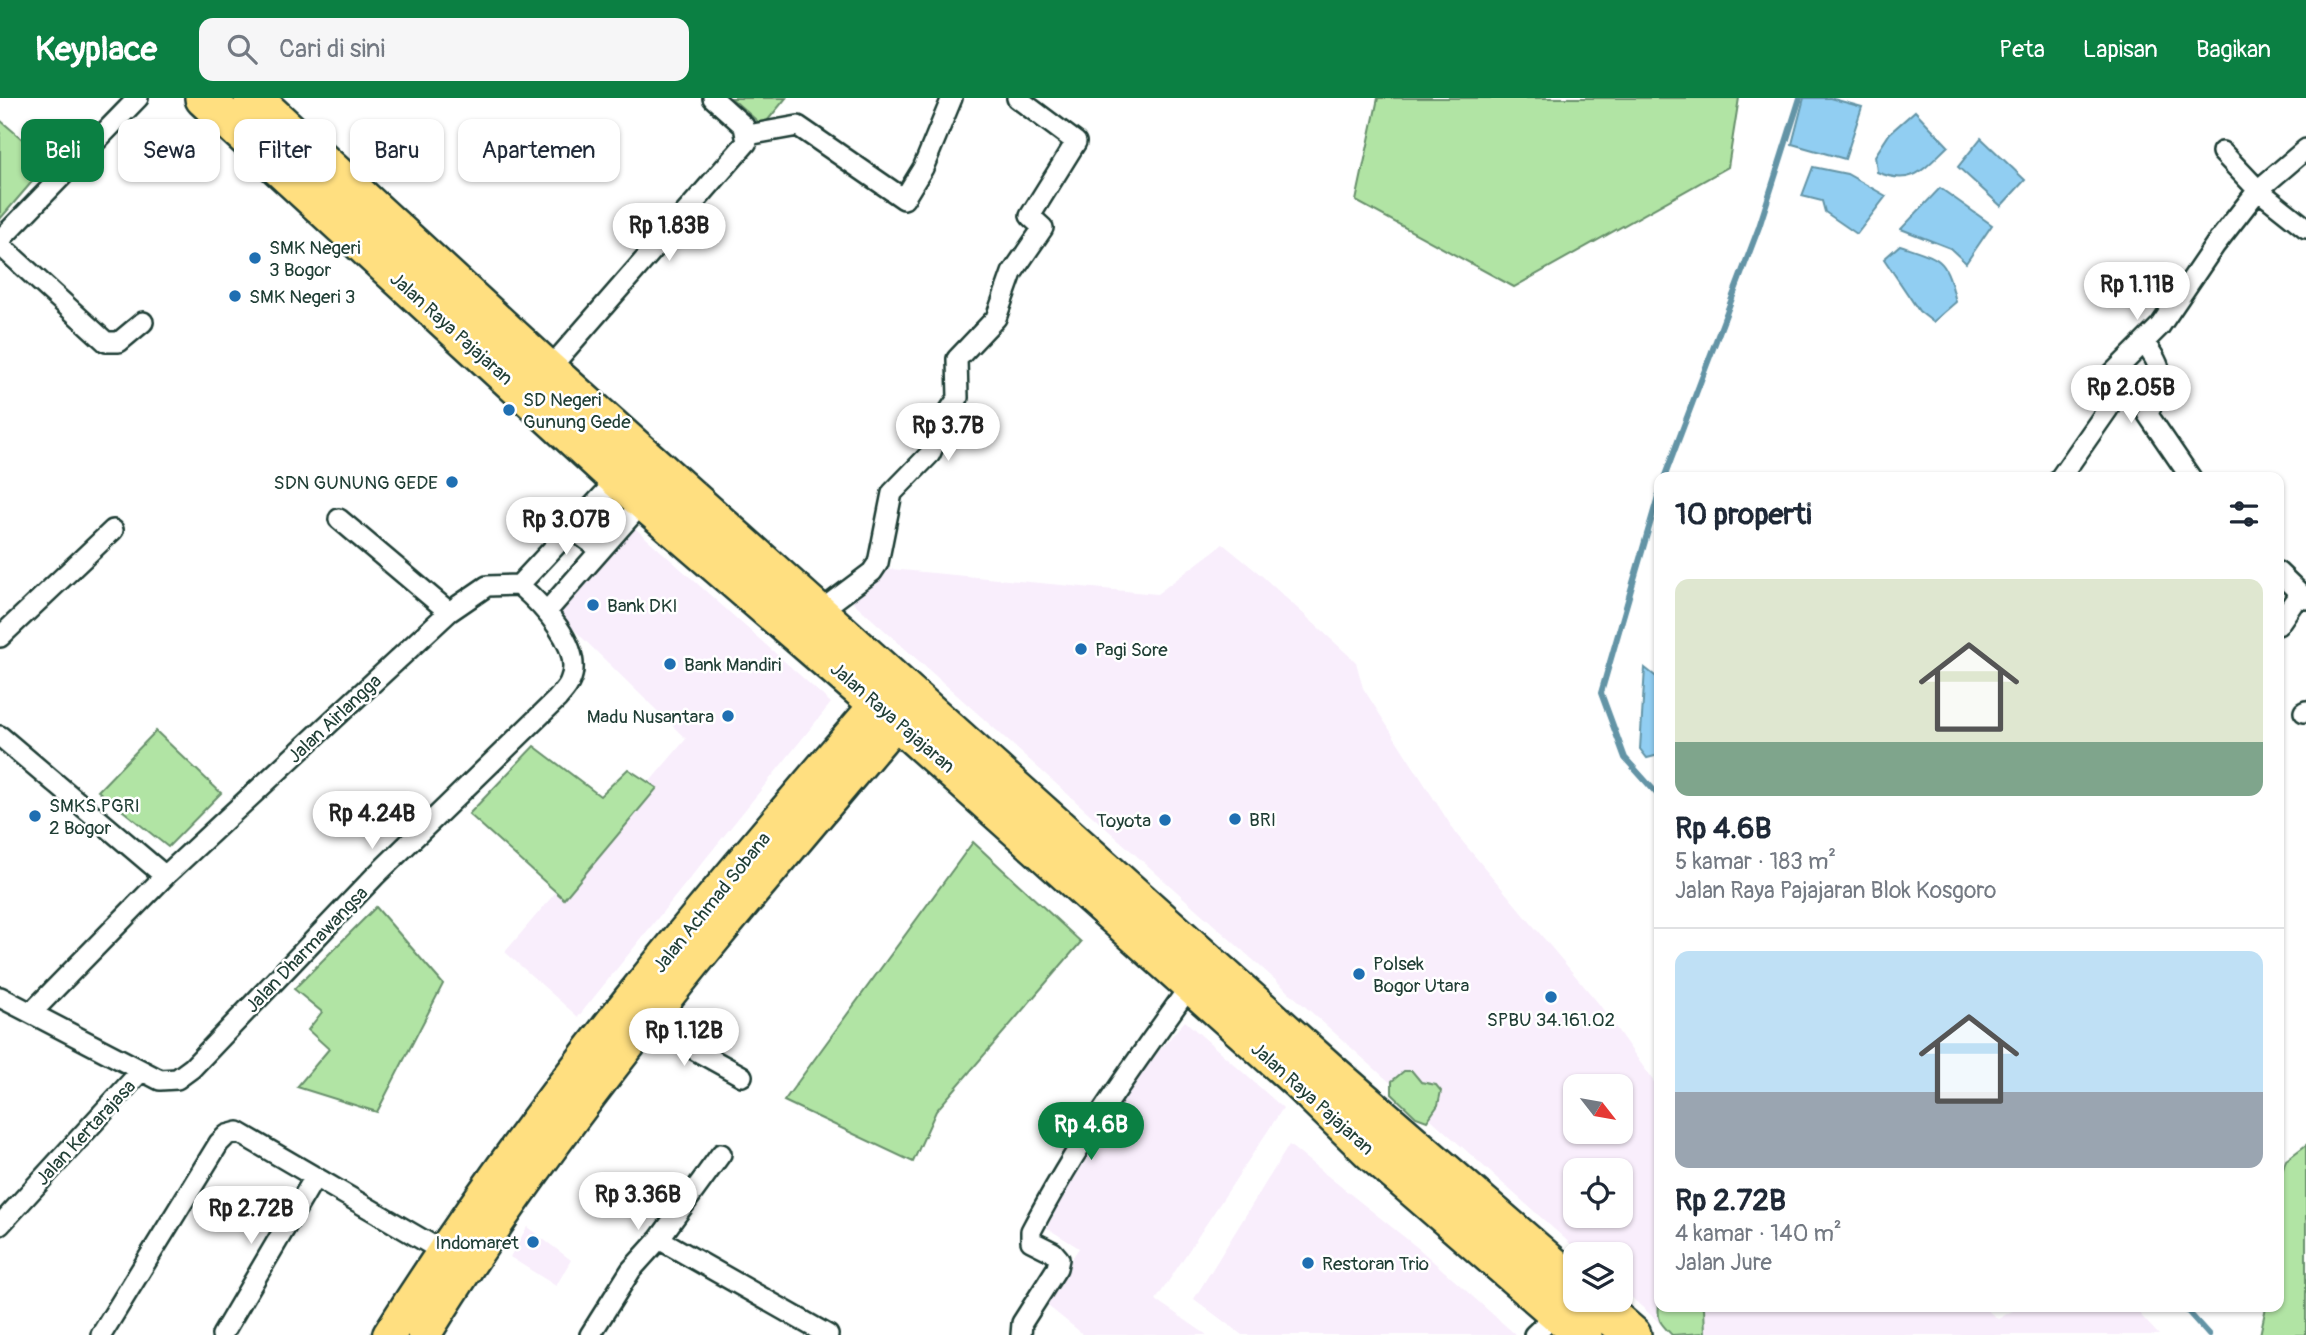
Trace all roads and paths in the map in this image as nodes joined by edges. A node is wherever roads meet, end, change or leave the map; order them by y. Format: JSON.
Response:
{"nodes":[{"id":1,"x":138,"y":98,"type":"edge"},
{"id":2,"x":204,"y":98,"type":"edge"},
{"id":3,"x":253,"y":98,"type":"edge"},
{"id":4,"x":713,"y":98,"type":"edge"},
{"id":5,"x":951,"y":98,"type":"edge"},
{"id":6,"x":1017,"y":98,"type":"edge"},
{"id":7,"x":748,"y":135,"type":"junction"},
{"id":8,"x":2306,"y":149,"type":"edge"},
{"id":9,"x":2222,"y":152,"type":"dead end"},
{"id":10,"x":2258,"y":190,"type":"junction"},
{"id":11,"x":2306,"y":228,"type":"edge"},
{"id":12,"x":0,"y":242,"type":"edge"},
{"id":13,"x":143,"y":322,"type":"dead end"},
{"id":14,"x":2144,"y":343,"type":"junction"},
{"id":15,"x":537,"y":383,"type":"junction"},
{"id":16,"x":2064,"y":472,"type":"edge"},
{"id":17,"x":2187,"y":472,"type":"edge"},
{"id":18,"x":631,"y":490,"type":"junction"},
{"id":19,"x":339,"y":519,"type":"dead end"},
{"id":20,"x":572,"y":529,"type":"junction"},
{"id":21,"x":113,"y":530,"type":"dead end"},
{"id":22,"x":601,"y":550,"type":"junction"},
{"id":23,"x":2284,"y":578,"type":"edge"},
{"id":24,"x":519,"y":585,"type":"junction"},
{"id":25,"x":2303,"y":596,"type":"edge"},
{"id":26,"x":548,"y":610,"type":"junction"},
{"id":27,"x":820,"y":611,"type":"junction"},
{"id":28,"x":449,"y":612,"type":"junction"},
{"id":29,"x":2284,"y":618,"type":"edge"},
{"id":30,"x":0,"y":637,"type":"edge"},
{"id":31,"x":896,"y":701,"type":"junction"},
{"id":32,"x":0,"y":736,"type":"edge"},
{"id":33,"x":165,"y":876,"type":"junction"},
{"id":34,"x":660,"y":984,"type":"junction"},
{"id":35,"x":1191,"y":986,"type":"junction"},
{"id":36,"x":1,"y":999,"type":"edge"},
{"id":37,"x":32,"y":1012,"type":"junction"},
{"id":38,"x":646,"y":1023,"type":"junction"},
{"id":39,"x":141,"y":1071,"type":"junction"},
{"id":40,"x":742,"y":1076,"type":"dead end"},
{"id":41,"x":721,"y":1154,"type":"dead end"},
{"id":42,"x":315,"y":1177,"type":"junction"},
{"id":43,"x":0,"y":1225,"type":"edge"},
{"id":44,"x":659,"y":1239,"type":"junction"},
{"id":45,"x":442,"y":1251,"type":"junction"},
{"id":46,"x":1606,"y":1312,"type":"edge"},
{"id":47,"x":1562,"y":1317,"type":"edge"},
{"id":48,"x":600,"y":1332,"type":"edge"},
{"id":49,"x":101,"y":1335,"type":"edge"},
{"id":50,"x":222,"y":1335,"type":"edge"},
{"id":51,"x":389,"y":1335,"type":"edge"},
{"id":52,"x":424,"y":1335,"type":"edge"},
{"id":53,"x":828,"y":1335,"type":"edge"},
{"id":54,"x":1021,"y":1335,"type":"edge"},
{"id":55,"x":1632,"y":1335,"type":"edge"}],
"edges":[{"from":1,"to":12,"type":"street"},
{"from":2,"to":15,"type":"highway","name":"Jalan Raya Pajajaran"},
{"from":3,"to":15,"type":"highway","name":"Jalan Raya Pajajaran"},
{"from":4,"to":7,"type":"street"},
{"from":5,"to":7,"type":"street"},
{"from":6,"to":27,"type":"street"},
{"from":7,"to":15,"type":"street"},
{"from":8,"to":10,"type":"street"},
{"from":9,"to":10,"type":"street"},
{"from":10,"to":11,"type":"street"},
{"from":10,"to":14,"type":"street"},
{"from":12,"to":13,"type":"street"},
{"from":14,"to":16,"type":"street"},
{"from":14,"to":17,"type":"street"},
{"from":15,"to":18,"type":"highway","name":"Jalan Raya Pajajaran"},
{"from":15,"to":27,"type":"highway","name":"Jalan Raya Pajajaran"},
{"from":18,"to":20,"type":"street"},
{"from":18,"to":22,"type":"street"},
{"from":18,"to":31,"type":"highway","name":"Jalan Raya Pajajaran"},
{"from":19,"to":28,"type":"street"},
{"from":20,"to":22,"type":"street"},
{"from":20,"to":24,"type":"street"},
{"from":21,"to":30,"type":"street"},
{"from":22,"to":26,"type":"street"},
{"from":23,"to":25,"type":"street"},
{"from":24,"to":26,"type":"street"},
{"from":24,"to":28,"type":"street","name":"Jalan Airlangga"},
{"from":25,"to":29,"type":"street"},
{"from":26,"to":39,"type":"street","name":"Jalan Dharmawangsa"},
{"from":27,"to":31,"type":"highway","name":"Jalan Raya Pajajaran"},
{"from":28,"to":33,"type":"street","name":"Jalan Airlangga"},
{"from":31,"to":34,"type":"main road","name":"Jalan Achmad Sobana"},
{"from":31,"to":35,"type":"highway","name":"Jalan Raya Pajajaran"},
{"from":31,"to":47,"type":"highway","name":"Jalan Raya Pajajaran"},
{"from":32,"to":33,"type":"street"},
{"from":33,"to":37,"type":"street","name":"Jalan Airlangga"},
{"from":34,"to":38,"type":"main road","name":"Jalan Achmad Sobana"},
{"from":34,"to":45,"type":"main road","name":"Jalan Achmad Sobana"},
{"from":35,"to":47,"type":"highway","name":"Jalan Raya Pajajaran"},
{"from":35,"to":54,"type":"street"},
{"from":36,"to":37,"type":"street","name":"Jalan Dharmawangsa"},
{"from":37,"to":39,"type":"street","name":"Jalan Dharmawangsa"},
{"from":38,"to":40,"type":"street"},
{"from":38,"to":52,"type":"main road","name":"Jalan Achmad Sobana"},
{"from":39,"to":43,"type":"street","name":"Jalan Kertarajasa"},
{"from":41,"to":44,"type":"street"},
{"from":42,"to":45,"type":"street"},
{"from":42,"to":49,"type":"street"},
{"from":42,"to":50,"type":"street"},
{"from":44,"to":48,"type":"street"},
{"from":44,"to":53,"type":"street"},
{"from":45,"to":51,"type":"main road","name":"Jalan Achmad Sobana"},
{"from":46,"to":55,"type":"highway"}]}
